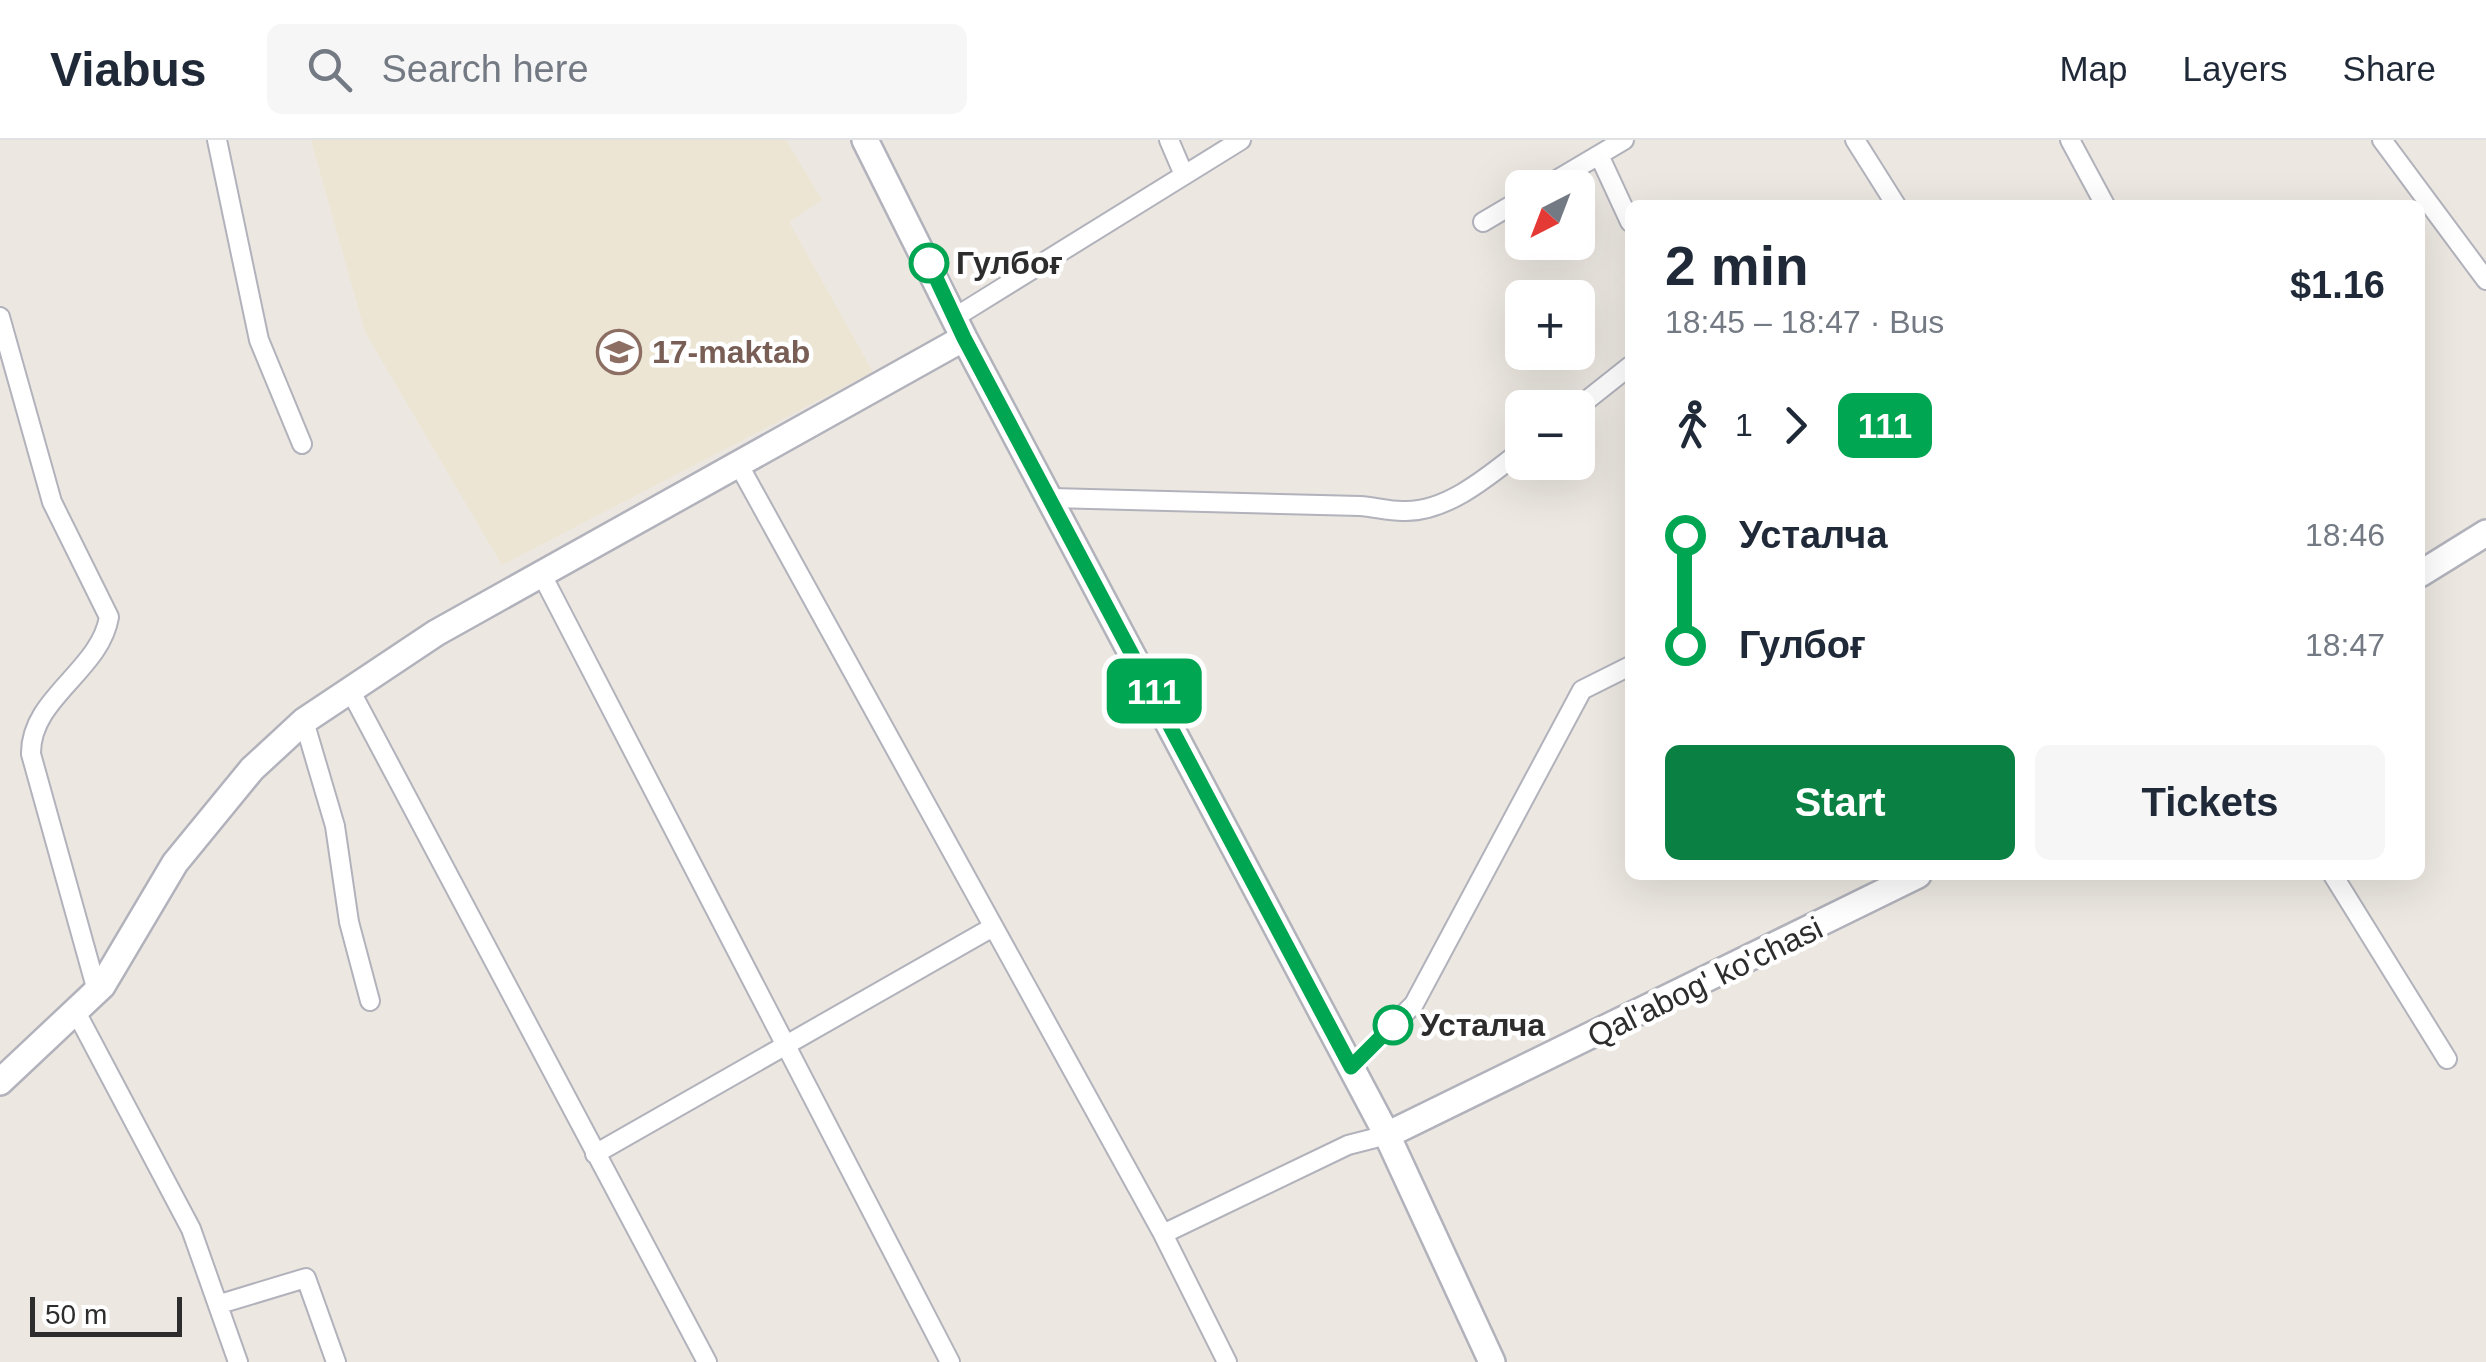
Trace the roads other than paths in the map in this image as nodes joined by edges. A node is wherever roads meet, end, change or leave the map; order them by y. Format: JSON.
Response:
{"nodes":[{"id":1,"x":217,"y":140,"type":"edge"},
{"id":2,"x":865,"y":140,"type":"edge"},
{"id":3,"x":1169,"y":140,"type":"edge"},
{"id":4,"x":1241,"y":140,"type":"edge"},
{"id":5,"x":1624,"y":140,"type":"edge"},
{"id":6,"x":1855,"y":140,"type":"edge"},
{"id":7,"x":2070,"y":140,"type":"edge"},
{"id":8,"x":2382,"y":140,"type":"edge"},
{"id":9,"x":1599,"y":155,"type":"junction"},
{"id":10,"x":1574,"y":170,"type":"edge"},
{"id":11,"x":1184,"y":175,"type":"junction"},
{"id":12,"x":1893,"y":200,"type":"edge"},
{"id":13,"x":2102,"y":200,"type":"edge"},
{"id":14,"x":1505,"y":209,"type":"edge"},
{"id":15,"x":1625,"y":211,"type":"edge"},
{"id":16,"x":1483,"y":222,"type":"dead end"},
{"id":17,"x":2484,"y":275,"type":"edge"},
{"id":18,"x":1,"y":320,"type":"edge"},
{"id":19,"x":960,"y":327,"type":"junction"},
{"id":20,"x":1625,"y":370,"type":"edge"},
{"id":21,"x":1595,"y":394,"type":"edge"},
{"id":22,"x":302,"y":444,"type":"dead end"},
{"id":23,"x":1505,"y":464,"type":"edge"},
{"id":24,"x":740,"y":467,"type":"junction"},
{"id":25,"x":1052,"y":498,"type":"junction"},
{"id":26,"x":2486,"y":533,"type":"edge"},
{"id":27,"x":2425,"y":568,"type":"edge"},
{"id":28,"x":542,"y":575,"type":"junction"},
{"id":29,"x":1625,"y":668,"type":"edge"},
{"id":30,"x":349,"y":688,"type":"junction"},
{"id":31,"x":304,"y":722,"type":"junction"},
{"id":32,"x":1908,"y":880,"type":"edge"},
{"id":33,"x":2335,"y":880,"type":"edge"},
{"id":34,"x":993,"y":927,"type":"junction"},
{"id":35,"x":96,"y":990,"type":"junction"},
{"id":36,"x":370,"y":1001,"type":"dead end"},
{"id":37,"x":75,"y":1010,"type":"junction"},
{"id":38,"x":788,"y":1048,"type":"junction"},
{"id":39,"x":2447,"y":1059,"type":"dead end"},
{"id":40,"x":1351,"y":1067,"type":"junction"},
{"id":41,"x":0,"y":1082,"type":"edge"},
{"id":42,"x":1387,"y":1135,"type":"junction"},
{"id":43,"x":596,"y":1154,"type":"junction"},
{"id":44,"x":1163,"y":1234,"type":"junction"},
{"id":45,"x":220,"y":1304,"type":"junction"},
{"id":46,"x":238,"y":1362,"type":"edge"},
{"id":47,"x":336,"y":1362,"type":"edge"},
{"id":48,"x":707,"y":1362,"type":"edge"},
{"id":49,"x":950,"y":1362,"type":"edge"},
{"id":50,"x":1227,"y":1362,"type":"edge"},
{"id":51,"x":1492,"y":1362,"type":"edge"}],
"edges":[{"from":1,"to":22,"type":"street"},
{"from":2,"to":19,"type":"street"},
{"from":3,"to":11,"type":"street"},
{"from":4,"to":11,"type":"street"},
{"from":5,"to":9,"type":"street"},
{"from":6,"to":12,"type":"street"},
{"from":7,"to":13,"type":"street"},
{"from":8,"to":17,"type":"street"},
{"from":9,"to":10,"type":"street"},
{"from":9,"to":15,"type":"street"},
{"from":11,"to":19,"type":"street"},
{"from":14,"to":16,"type":"street"},
{"from":18,"to":35,"type":"street"},
{"from":19,"to":24,"type":"street"},
{"from":19,"to":25,"type":"street"},
{"from":20,"to":21,"type":"street"},
{"from":23,"to":25,"type":"street"},
{"from":24,"to":28,"type":"street"},
{"from":24,"to":34,"type":"street"},
{"from":25,"to":40,"type":"street"},
{"from":26,"to":27,"type":"street"},
{"from":28,"to":30,"type":"street"},
{"from":28,"to":38,"type":"street"},
{"from":29,"to":40,"type":"street"},
{"from":30,"to":31,"type":"street"},
{"from":30,"to":43,"type":"street"},
{"from":31,"to":35,"type":"street"},
{"from":31,"to":36,"type":"street"},
{"from":32,"to":42,"type":"street","name":"Qal'abog' ko'chasi"},
{"from":33,"to":39,"type":"street"},
{"from":34,"to":38,"type":"street"},
{"from":34,"to":44,"type":"street"},
{"from":35,"to":37,"type":"street"},
{"from":37,"to":41,"type":"street"},
{"from":37,"to":45,"type":"street"},
{"from":38,"to":43,"type":"street"},
{"from":38,"to":49,"type":"street"},
{"from":40,"to":42,"type":"street"},
{"from":42,"to":44,"type":"street","name":"Qal'abog' ko'chasi"},
{"from":42,"to":51,"type":"street"},
{"from":43,"to":48,"type":"street"},
{"from":44,"to":50,"type":"street"},
{"from":45,"to":46,"type":"street"},
{"from":45,"to":47,"type":"street"}]}
